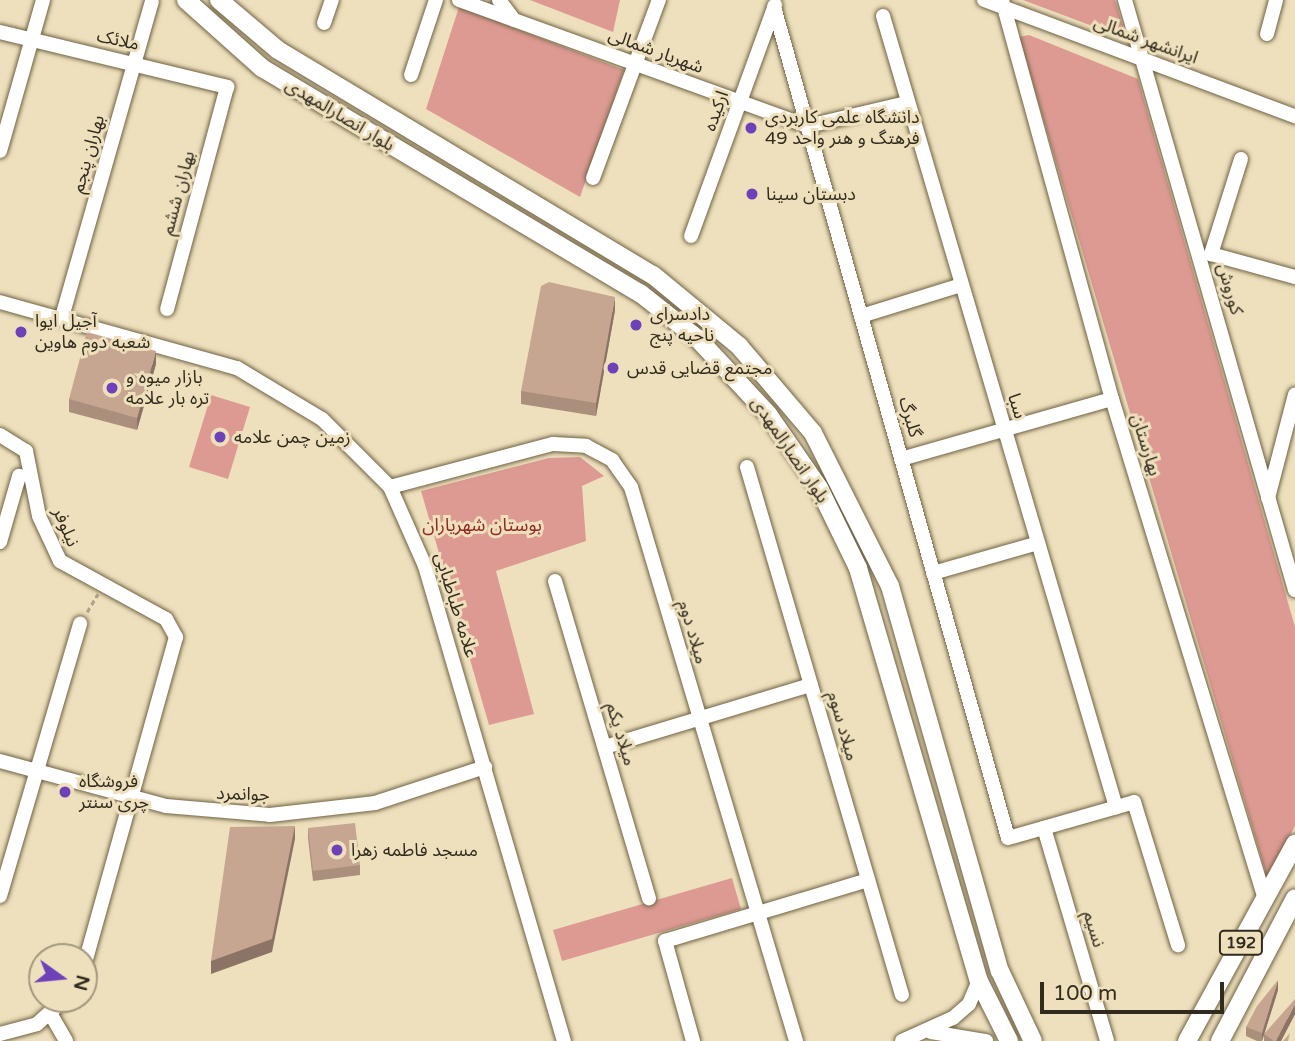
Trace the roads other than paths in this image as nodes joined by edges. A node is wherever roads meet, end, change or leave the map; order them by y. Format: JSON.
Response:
{"nodes":[{"id":1,"x":43,"y":0,"type":"edge"},
{"id":2,"x":186,"y":0,"type":"edge"},
{"id":3,"x":219,"y":0,"type":"edge"},
{"id":4,"x":332,"y":0,"type":"edge"},
{"id":5,"x":436,"y":0,"type":"edge"},
{"id":6,"x":458,"y":0,"type":"edge"},
{"id":7,"x":499,"y":0,"type":"edge"},
{"id":8,"x":659,"y":0,"type":"edge"},
{"id":9,"x":984,"y":0,"type":"edge"},
{"id":10,"x":1125,"y":0,"type":"edge"},
{"id":11,"x":1276,"y":0,"type":"edge"},
{"id":12,"x":152,"y":2,"type":"dead end"},
{"id":13,"x":775,"y":3,"type":"edge"},
{"id":14,"x":1003,"y":4,"type":"edge"},
{"id":15,"x":883,"y":16,"type":"dead end"},
{"id":16,"x":514,"y":20,"type":"junction"},
{"id":17,"x":324,"y":23,"type":"dead end"},
{"id":18,"x":0,"y":32,"type":"edge"},
{"id":19,"x":1267,"y":34,"type":"dead end"},
{"id":20,"x":31,"y":41,"type":"junction"},
{"id":21,"x":1143,"y":59,"type":"junction"},
{"id":22,"x":134,"y":62,"type":"junction"},
{"id":23,"x":636,"y":64,"type":"junction"},
{"id":24,"x":411,"y":75,"type":"dead end"},
{"id":25,"x":227,"y":87,"type":"joint"},
{"id":26,"x":740,"y":102,"type":"junction"},
{"id":27,"x":907,"y":103,"type":"junction"},
{"id":28,"x":1295,"y":116,"type":"edge"},
{"id":29,"x":808,"y":126,"type":"junction"},
{"id":30,"x":0,"y":152,"type":"edge"},
{"id":31,"x":1241,"y":159,"type":"dead end"},
{"id":32,"x":593,"y":178,"type":"dead end"},
{"id":33,"x":691,"y":236,"type":"dead end"},
{"id":34,"x":1295,"y":277,"type":"edge"},
{"id":35,"x":961,"y":285,"type":"junction"},
{"id":36,"x":0,"y":302,"type":"edge"},
{"id":37,"x":167,"y":309,"type":"dead end"},
{"id":38,"x":861,"y":316,"type":"junction"},
{"id":39,"x":62,"y":317,"type":"junction"},
{"id":40,"x":1295,"y":394,"type":"edge"},
{"id":41,"x":1112,"y":399,"type":"junction"},
{"id":42,"x":1004,"y":430,"type":"junction"},
{"id":43,"x":0,"y":435,"type":"edge"},
{"id":44,"x":901,"y":459,"type":"junction"},
{"id":45,"x":747,"y":467,"type":"dead end"},
{"id":46,"x":19,"y":475,"type":"dead end"},
{"id":47,"x":390,"y":487,"type":"junction"},
{"id":48,"x":1268,"y":499,"type":"junction"},
{"id":49,"x":0,"y":542,"type":"edge"},
{"id":50,"x":1038,"y":543,"type":"junction"},
{"id":51,"x":933,"y":573,"type":"junction"},
{"id":52,"x":555,"y":581,"type":"dead end"},
{"id":53,"x":1295,"y":590,"type":"edge"},
{"id":54,"x":80,"y":624,"type":"road end"},
{"id":55,"x":811,"y":685,"type":"junction"},
{"id":56,"x":699,"y":719,"type":"junction"},
{"id":57,"x":605,"y":747,"type":"junction"},
{"id":58,"x":0,"y":761,"type":"edge"},
{"id":59,"x":485,"y":767,"type":"junction"},
{"id":60,"x":37,"y":771,"type":"junction"},
{"id":61,"x":132,"y":799,"type":"junction"},
{"id":62,"x":1116,"y":807,"type":"junction"},
{"id":63,"x":1044,"y":828,"type":"junction"},
{"id":64,"x":1295,"y":844,"type":"edge"},
{"id":65,"x":868,"y":880,"type":"junction"},
{"id":66,"x":0,"y":896,"type":"edge"},
{"id":67,"x":649,"y":898,"type":"dead end"},
{"id":68,"x":1265,"y":898,"type":"junction"},
{"id":69,"x":1295,"y":898,"type":"edge"},
{"id":70,"x":757,"y":914,"type":"junction"},
{"id":71,"x":91,"y":943,"type":"edge"},
{"id":72,"x":1178,"y":945,"type":"dead end"},
{"id":73,"x":979,"y":981,"type":"junction"},
{"id":74,"x":902,"y":995,"type":"dead end"},
{"id":75,"x":50,"y":1013,"type":"joint"},
{"id":76,"x":930,"y":1031,"type":"junction"},
{"id":77,"x":0,"y":1034,"type":"edge"},
{"id":78,"x":66,"y":1041,"type":"edge"},
{"id":79,"x":564,"y":1041,"type":"edge"},
{"id":80,"x":693,"y":1041,"type":"edge"},
{"id":81,"x":796,"y":1041,"type":"edge"},
{"id":82,"x":902,"y":1041,"type":"edge"},
{"id":83,"x":986,"y":1041,"type":"edge"},
{"id":84,"x":1009,"y":1041,"type":"edge"},
{"id":85,"x":1033,"y":1041,"type":"edge"},
{"id":86,"x":1107,"y":1041,"type":"edge"},
{"id":87,"x":1187,"y":1041,"type":"edge"},
{"id":88,"x":1220,"y":1041,"type":"edge"}],
"edges":[{"from":1,"to":20,"type":"street"},
{"from":2,"to":73,"type":"main road","name":"بلوار انصارالمهدی"},
{"from":3,"to":85,"type":"main road","name":"بلوار انصارالمهدی"},
{"from":4,"to":17,"type":"street"},
{"from":5,"to":24,"type":"street"},
{"from":6,"to":16,"type":"street","name":"شهریار شمالی"},
{"from":7,"to":16,"type":"street"},
{"from":8,"to":23,"type":"street"},
{"from":9,"to":14,"type":"street","name":"ایرانشهر شمالی"},
{"from":10,"to":21,"type":"street","name":"کوروش"},
{"from":11,"to":19,"type":"street"},
{"from":12,"to":22,"type":"street","name":"بهاران پنجم"},
{"from":13,"to":26,"type":"street","name":"ارکیده"},
{"from":13,"to":29,"type":"street","name":"گلبرگ"},
{"from":14,"to":21,"type":"street","name":"ایرانشهر شمالی"},
{"from":14,"to":41,"type":"street","name":"بهارستان"},
{"from":15,"to":27,"type":"street","name":"سبا"},
{"from":16,"to":23,"type":"street","name":"شهریار شمالی"},
{"from":18,"to":20,"type":"street","name":"ملائک"},
{"from":20,"to":22,"type":"street","name":"ملائک"},
{"from":20,"to":30,"type":"street"},
{"from":21,"to":28,"type":"street","name":"ایرانشهر شمالی"},
{"from":21,"to":48,"type":"street","name":"کوروش"},
{"from":22,"to":25,"type":"street","name":"ملائک"},
{"from":22,"to":39,"type":"street","name":"بهاران پنجم"},
{"from":23,"to":26,"type":"street","name":"شهریار شمالی"},
{"from":23,"to":32,"type":"street"},
{"from":25,"to":37,"type":"street","name":"بهاران ششم"},
{"from":26,"to":29,"type":"street","name":"شهریار شمالی"},
{"from":26,"to":33,"type":"street","name":"ارکیده"},
{"from":27,"to":29,"type":"street"},
{"from":27,"to":35,"type":"street","name":"سبا"},
{"from":29,"to":38,"type":"street","name":"گلبرگ"},
{"from":31,"to":34,"type":"street"},
{"from":35,"to":38,"type":"street"},
{"from":35,"to":42,"type":"street","name":"سبا"},
{"from":36,"to":39,"type":"street","name":"علامه طباطبایی"},
{"from":38,"to":44,"type":"street","name":"گلبرگ"},
{"from":39,"to":47,"type":"street","name":"علامه طباطبایی"},
{"from":40,"to":48,"type":"street"},
{"from":41,"to":42,"type":"street"},
{"from":41,"to":68,"type":"street","name":"بهارستان"},
{"from":42,"to":44,"type":"street"},
{"from":42,"to":50,"type":"street","name":"سبا"},
{"from":43,"to":61,"type":"street","name":"نیلوفر"},
{"from":44,"to":51,"type":"street","name":"گلبرگ"},
{"from":45,"to":55,"type":"street","name":"میلاد سوم"},
{"from":46,"to":49,"type":"street"},
{"from":47,"to":56,"type":"street","name":"میلاد دوم"},
{"from":47,"to":59,"type":"street","name":"علامه طباطبایی"},
{"from":48,"to":53,"type":"street","name":"کوروش"},
{"from":50,"to":51,"type":"street"},
{"from":50,"to":62,"type":"street","name":"سبا"},
{"from":51,"to":63,"type":"street","name":"گلبرگ"},
{"from":52,"to":57,"type":"street","name":"میلاد یکم"},
{"from":54,"to":60,"type":"street"},
{"from":55,"to":56,"type":"street"},
{"from":55,"to":65,"type":"street","name":"میلاد سوم"},
{"from":56,"to":57,"type":"street"},
{"from":56,"to":70,"type":"street","name":"میلاد دوم"},
{"from":57,"to":67,"type":"street","name":"میلاد یکم"},
{"from":58,"to":60,"type":"street","name":"جوانمرد"},
{"from":59,"to":61,"type":"street","name":"جوانمرد"},
{"from":59,"to":79,"type":"street","name":"علامه طباطبایی"},
{"from":60,"to":61,"type":"street","name":"جوانمرد"},
{"from":60,"to":66,"type":"street"},
{"from":61,"to":71,"type":"street"},
{"from":62,"to":63,"type":"street"},
{"from":62,"to":72,"type":"street"},
{"from":63,"to":86,"type":"street","name":"نسیم"},
{"from":64,"to":68,"type":"main road","number":"192"},
{"from":65,"to":70,"type":"street"},
{"from":65,"to":74,"type":"street","name":"میلاد سوم"},
{"from":68,"to":87,"type":"main road","number":"192"},
{"from":69,"to":88,"type":"main road","number":"192"},
{"from":70,"to":80,"type":"street"},
{"from":70,"to":81,"type":"street","name":"میلاد دوم"},
{"from":73,"to":76,"type":"street"},
{"from":73,"to":84,"type":"main road","name":"بلوار انصارالمهدی"},
{"from":75,"to":77,"type":"street"},
{"from":75,"to":78,"type":"street"},
{"from":76,"to":82,"type":"street"},
{"from":76,"to":83,"type":"street"}]}
